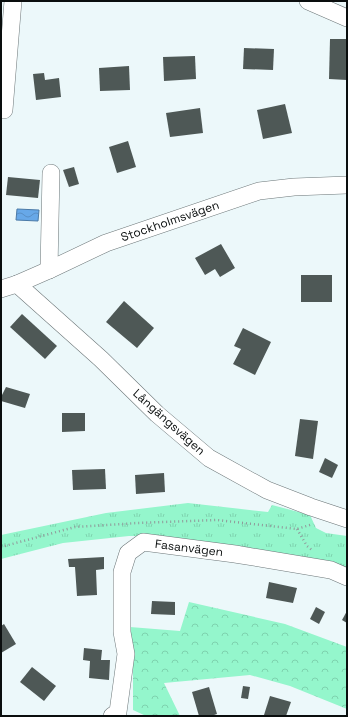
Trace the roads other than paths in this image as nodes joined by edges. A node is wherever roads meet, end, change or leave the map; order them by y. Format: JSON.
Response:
{"nodes":[{"id":1,"x":13,"y":1,"type":"edge"},
{"id":2,"x":308,"y":1,"type":"edge"},
{"id":3,"x":347,"y":18,"type":"edge"},
{"id":4,"x":1,"y":110,"type":"edge"},
{"id":5,"x":51,"y":173,"type":"dead end"},
{"id":6,"x":347,"y":185,"type":"edge"},
{"id":7,"x":49,"y":270,"type":"junction"},
{"id":8,"x":17,"y":284,"type":"junction"},
{"id":9,"x":1,"y":289,"type":"edge"},
{"id":10,"x":311,"y":507,"type":"junction"},
{"id":11,"x":345,"y":518,"type":"edge"},
{"id":12,"x":347,"y":577,"type":"edge"},
{"id":13,"x":119,"y":715,"type":"edge"}],
"edges":[{"from":1,"to":4,"type":"street"},
{"from":2,"to":3,"type":"street"},
{"from":5,"to":7,"type":"street"},
{"from":6,"to":7,"type":"street","name":"Stockholmsvägen"},
{"from":7,"to":8,"type":"street","name":"Stockholmsvägen"},
{"from":8,"to":9,"type":"street","name":"Stockholmsvägen"},
{"from":8,"to":10,"type":"street","name":"Långängsvägen"},
{"from":10,"to":11,"type":"street","name":"Långängsvägen"},
{"from":10,"to":11,"type":"street"},
{"from":12,"to":13,"type":"street","name":"Fasanvägen"}]}
